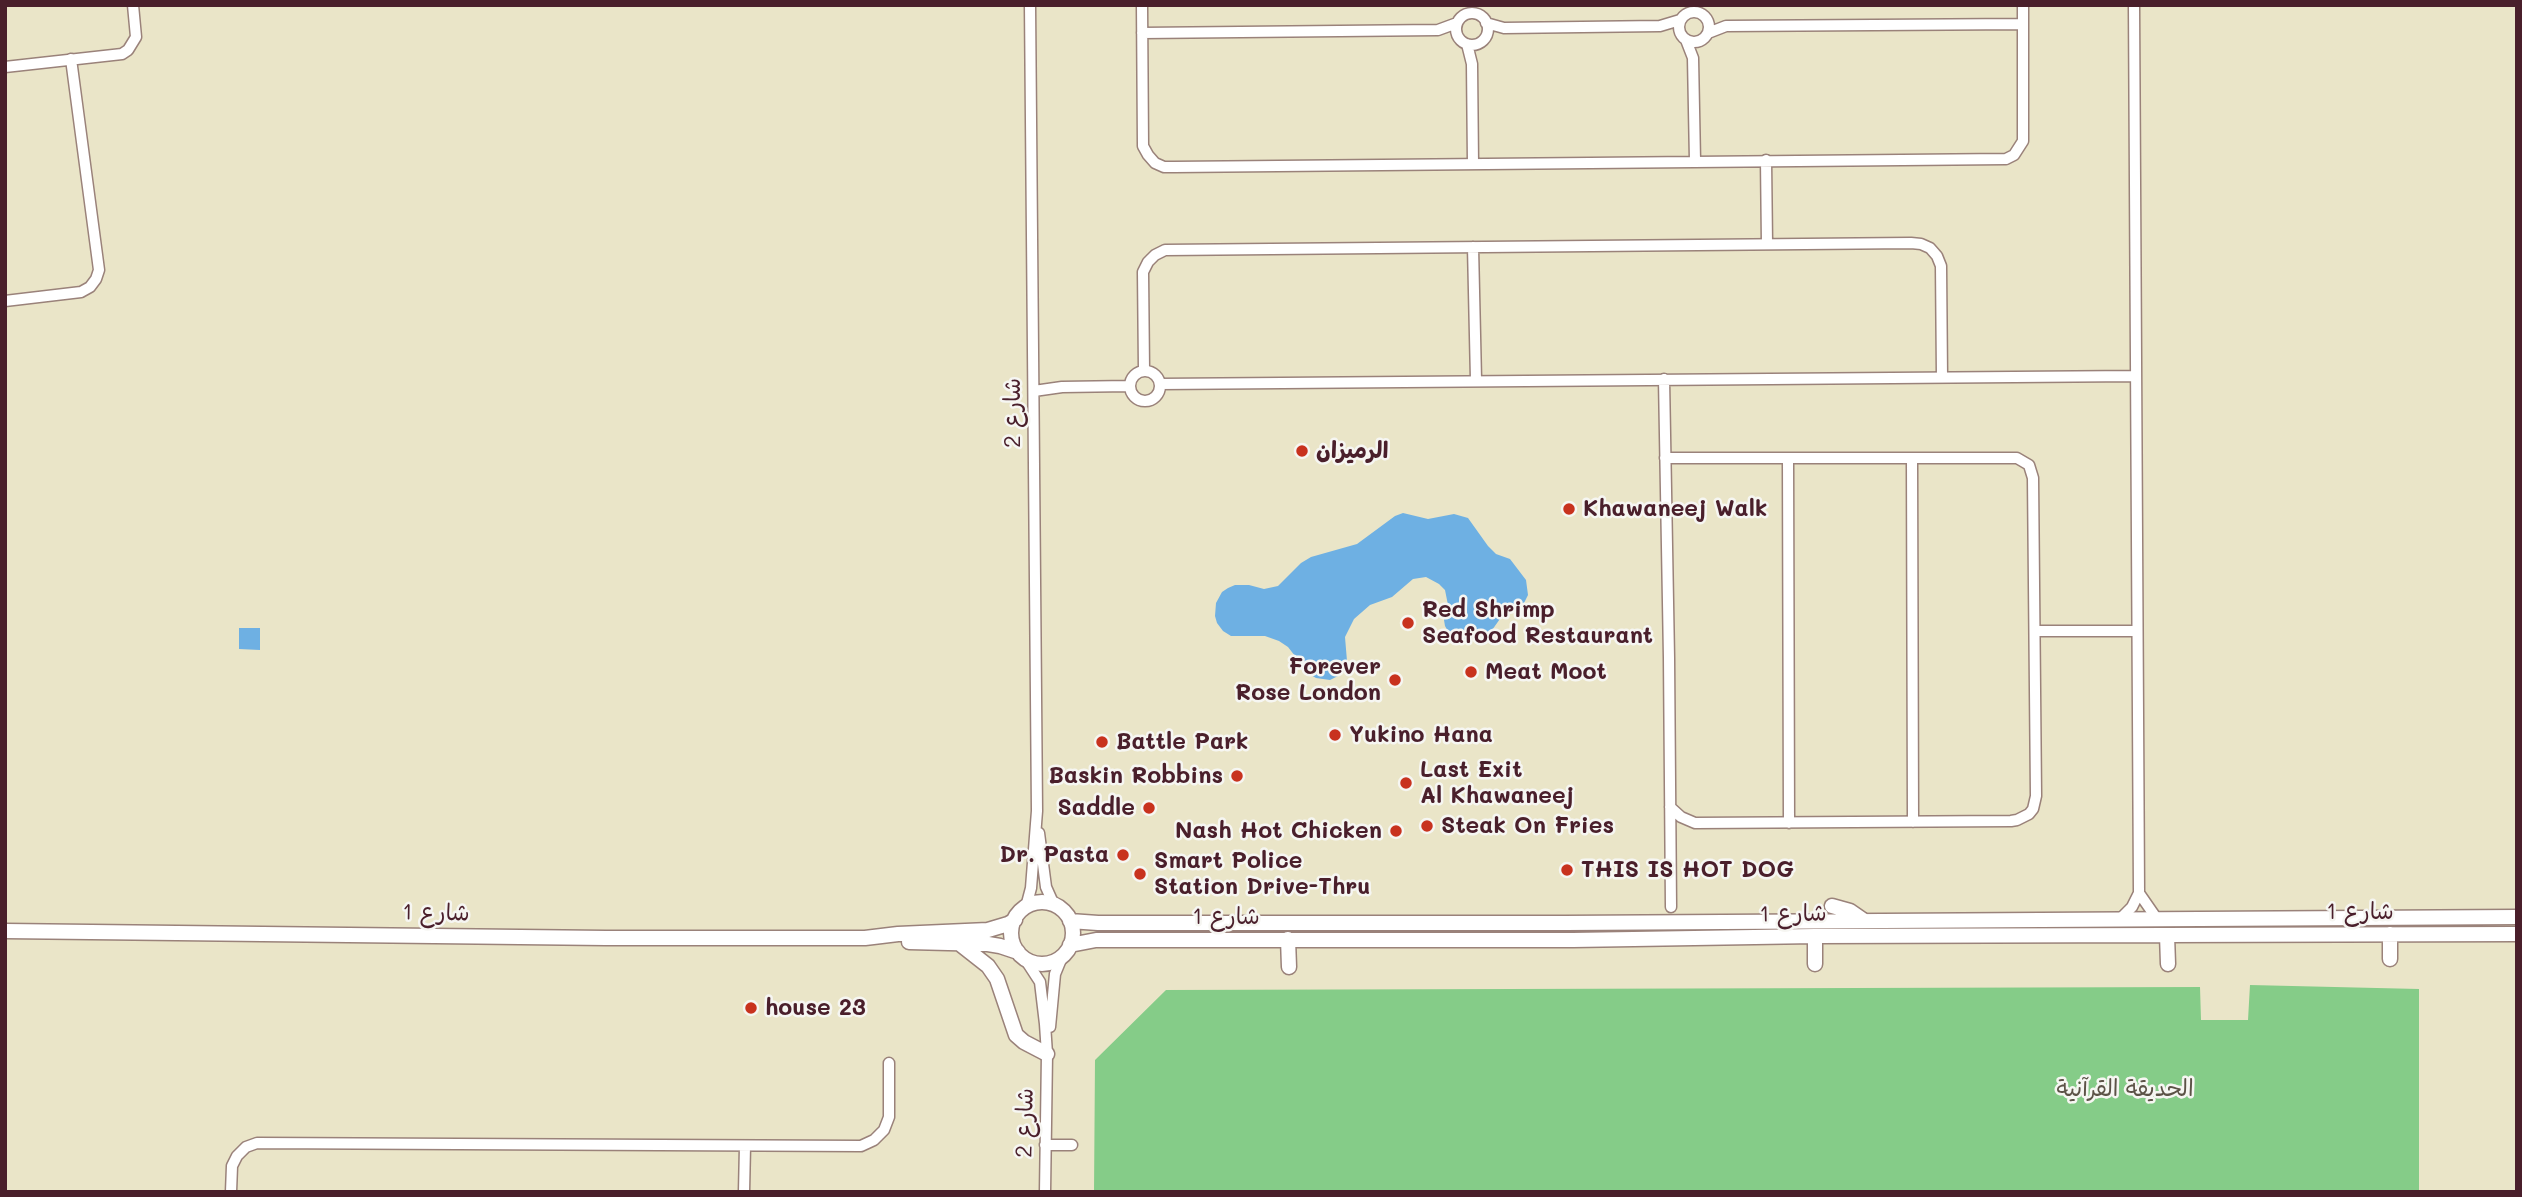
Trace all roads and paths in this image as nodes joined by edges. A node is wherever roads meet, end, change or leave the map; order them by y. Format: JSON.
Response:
{"nodes":[{"id":1,"x":133,"y":5,"type":"edge"},
{"id":2,"x":1030,"y":5,"type":"edge"},
{"id":3,"x":1142,"y":5,"type":"edge"},
{"id":4,"x":2023,"y":5,"type":"edge"},
{"id":5,"x":2134,"y":5,"type":"edge"},
{"id":6,"x":1685,"y":13,"type":"edge"},
{"id":7,"x":1702,"y":13,"type":"edge"},
{"id":8,"x":1472,"y":14,"type":"edge"},
{"id":9,"x":2023,"y":24,"type":"junction"},
{"id":10,"x":1660,"y":26,"type":"junction"},
{"id":11,"x":1726,"y":26,"type":"junction"},
{"id":12,"x":1504,"y":28,"type":"junction"},
{"id":13,"x":1438,"y":30,"type":"junction"},
{"id":14,"x":1142,"y":33,"type":"junction"},
{"id":15,"x":1704,"y":37,"type":"junction"},
{"id":16,"x":1684,"y":38,"type":"junction"},
{"id":17,"x":1483,"y":39,"type":"junction"},
{"id":18,"x":1462,"y":41,"type":"junction"},
{"id":19,"x":1693,"y":58,"type":"junction"},
{"id":20,"x":71,"y":59,"type":"junction"},
{"id":21,"x":1472,"y":64,"type":"junction"},
{"id":22,"x":5,"y":67,"type":"edge"},
{"id":23,"x":1766,"y":160,"type":"junction"},
{"id":24,"x":1695,"y":161,"type":"junction"},
{"id":25,"x":1473,"y":164,"type":"junction"},
{"id":26,"x":1767,"y":244,"type":"junction"},
{"id":27,"x":1473,"y":247,"type":"junction"},
{"id":28,"x":5,"y":301,"type":"edge"},
{"id":29,"x":1144,"y":370,"type":"junction"},
{"id":30,"x":2136,"y":376,"type":"junction"},
{"id":31,"x":1942,"y":377,"type":"junction"},
{"id":32,"x":1664,"y":379,"type":"junction"},
{"id":33,"x":1476,"y":380,"type":"junction"},
{"id":34,"x":1160,"y":384,"type":"junction"},
{"id":35,"x":1129,"y":386,"type":"junction"},
{"id":36,"x":1034,"y":387,"type":"junction"},
{"id":37,"x":1665,"y":458,"type":"junction"},
{"id":38,"x":1788,"y":458,"type":"junction"},
{"id":39,"x":1912,"y":458,"type":"junction"},
{"id":40,"x":2035,"y":631,"type":"junction"},
{"id":41,"x":2137,"y":631,"type":"junction"},
{"id":42,"x":1670,"y":807,"type":"junction"},
{"id":43,"x":1037,"y":820,"type":"junction"},
{"id":44,"x":1789,"y":822,"type":"junction"},
{"id":45,"x":1913,"y":822,"type":"junction"},
{"id":46,"x":1695,"y":823,"type":"junction"},
{"id":47,"x":1671,"y":840,"type":"junction"},
{"id":48,"x":2139,"y":892,"type":"junction"},
{"id":49,"x":1054,"y":905,"type":"junction"},
{"id":50,"x":1832,"y":906,"type":"dead end"},
{"id":51,"x":1026,"y":907,"type":"junction"},
{"id":52,"x":1671,"y":907,"type":"dead end"},
{"id":53,"x":2517,"y":917,"type":"edge"},
{"id":54,"x":2122,"y":918,"type":"junction"},
{"id":55,"x":1015,"y":919,"type":"junction"},
{"id":56,"x":2157,"y":919,"type":"junction"},
{"id":57,"x":1864,"y":920,"type":"junction"},
{"id":58,"x":1070,"y":921,"type":"junction"},
{"id":59,"x":5,"y":931,"type":"edge"},
{"id":60,"x":2390,"y":934,"type":"junction"},
{"id":61,"x":2517,"y":934,"type":"edge"},
{"id":62,"x":2167,"y":935,"type":"junction"},
{"id":63,"x":1815,"y":936,"type":"junction"},
{"id":64,"x":865,"y":938,"type":"junction"},
{"id":65,"x":1288,"y":939,"type":"junction"},
{"id":66,"x":960,"y":944,"type":"junction"},
{"id":67,"x":1066,"y":951,"type":"junction"},
{"id":68,"x":1022,"y":956,"type":"junction"},
{"id":69,"x":2390,"y":959,"type":"dead end"},
{"id":70,"x":1815,"y":964,"type":"dead end"},
{"id":71,"x":2168,"y":964,"type":"dead end"},
{"id":72,"x":1289,"y":967,"type":"dead end"},
{"id":73,"x":1047,"y":1054,"type":"junction"},
{"id":74,"x":889,"y":1063,"type":"dead end"},
{"id":75,"x":1045,"y":1145,"type":"junction"},
{"id":76,"x":1072,"y":1145,"type":"dead end"},
{"id":77,"x":745,"y":1146,"type":"junction"},
{"id":78,"x":231,"y":1192,"type":"edge"},
{"id":79,"x":744,"y":1192,"type":"edge"},
{"id":80,"x":1045,"y":1192,"type":"edge"}],
"edges":[{"from":1,"to":20,"type":"street"},
{"from":2,"to":36,"type":"street","name":"شارع 2"},
{"from":3,"to":14,"type":"street"},
{"from":4,"to":9,"type":"street"},
{"from":5,"to":30,"type":"street"},
{"from":6,"to":7,"type":"street"},
{"from":6,"to":10,"type":"street"},
{"from":6,"to":16,"type":"street"},
{"from":7,"to":11,"type":"street"},
{"from":7,"to":15,"type":"street"},
{"from":8,"to":12,"type":"street"},
{"from":8,"to":13,"type":"street"},
{"from":8,"to":17,"type":"street"},
{"from":8,"to":18,"type":"street"},
{"from":9,"to":11,"type":"street"},
{"from":9,"to":23,"type":"street"},
{"from":10,"to":12,"type":"street"},
{"from":10,"to":16,"type":"street"},
{"from":11,"to":15,"type":"street"},
{"from":12,"to":17,"type":"street"},
{"from":13,"to":14,"type":"street"},
{"from":13,"to":18,"type":"street"},
{"from":14,"to":25,"type":"street"},
{"from":15,"to":16,"type":"street"},
{"from":15,"to":19,"type":"street"},
{"from":16,"to":19,"type":"street"},
{"from":17,"to":18,"type":"street"},
{"from":17,"to":21,"type":"street"},
{"from":18,"to":21,"type":"street"},
{"from":19,"to":24,"type":"street"},
{"from":20,"to":22,"type":"street"},
{"from":20,"to":28,"type":"street"},
{"from":21,"to":25,"type":"street"},
{"from":23,"to":24,"type":"street"},
{"from":23,"to":26,"type":"street"},
{"from":24,"to":25,"type":"street"},
{"from":26,"to":27,"type":"street"},
{"from":26,"to":31,"type":"street"},
{"from":27,"to":29,"type":"street"},
{"from":27,"to":33,"type":"street"},
{"from":29,"to":34,"type":"street"},
{"from":29,"to":35,"type":"street"},
{"from":30,"to":31,"type":"street"},
{"from":30,"to":41,"type":"street"},
{"from":31,"to":32,"type":"street"},
{"from":32,"to":33,"type":"street"},
{"from":32,"to":37,"type":"street"},
{"from":33,"to":34,"type":"street"},
{"from":34,"to":35,"type":"street"},
{"from":35,"to":36,"type":"street"},
{"from":36,"to":43,"type":"street","name":"شارع 2"},
{"from":37,"to":38,"type":"street"},
{"from":37,"to":42,"type":"street"},
{"from":38,"to":39,"type":"street"},
{"from":38,"to":44,"type":"street"},
{"from":39,"to":40,"type":"street"},
{"from":39,"to":45,"type":"street"},
{"from":40,"to":41,"type":"street"},
{"from":40,"to":45,"type":"street"},
{"from":41,"to":48,"type":"street"},
{"from":42,"to":46,"type":"street"},
{"from":42,"to":47,"type":"street"},
{"from":43,"to":49,"type":"street","name":"شارع 2"},
{"from":43,"to":51,"type":"street","name":"شارع 2"},
{"from":44,"to":45,"type":"street"},
{"from":44,"to":46,"type":"street"},
{"from":46,"to":47,"type":"street"},
{"from":47,"to":52,"type":"street"},
{"from":48,"to":54,"type":"street"},
{"from":48,"to":56,"type":"street"},
{"from":49,"to":51,"type":"street"},
{"from":49,"to":58,"type":"street"},
{"from":50,"to":57,"type":"street"},
{"from":51,"to":55,"type":"street"},
{"from":53,"to":56,"type":"street","name":"شارع 1"},
{"from":54,"to":56,"type":"street","name":"شارع 1"},
{"from":54,"to":57,"type":"street","name":"شارع 1"},
{"from":55,"to":64,"type":"street","name":"شارع 1"},
{"from":55,"to":68,"type":"street"},
{"from":57,"to":58,"type":"street","name":"شارع 1"},
{"from":58,"to":67,"type":"street"},
{"from":59,"to":64,"type":"street","name":"شارع 1"},
{"from":60,"to":61,"type":"street","name":"شارع 1"},
{"from":60,"to":62,"type":"street","name":"شارع 1"},
{"from":60,"to":69,"type":"street"},
{"from":62,"to":63,"type":"street","name":"شارع 1"},
{"from":62,"to":71,"type":"street"},
{"from":63,"to":65,"type":"street","name":"شارع 1"},
{"from":63,"to":70,"type":"street"},
{"from":64,"to":66,"type":"street","name":"شارع 1"},
{"from":65,"to":67,"type":"street","name":"شارع 1"},
{"from":65,"to":72,"type":"street"},
{"from":66,"to":68,"type":"street","name":"شارع 1"},
{"from":66,"to":73,"type":"street"},
{"from":67,"to":68,"type":"street"},
{"from":67,"to":73,"type":"street","name":"شارع 2"},
{"from":68,"to":73,"type":"street","name":"شارع 2"},
{"from":73,"to":75,"type":"street","name":"شارع 2"},
{"from":74,"to":77,"type":"street"},
{"from":75,"to":76,"type":"street"},
{"from":75,"to":80,"type":"street","name":"شارع 2"},
{"from":77,"to":78,"type":"street"},
{"from":77,"to":79,"type":"street"}]}
